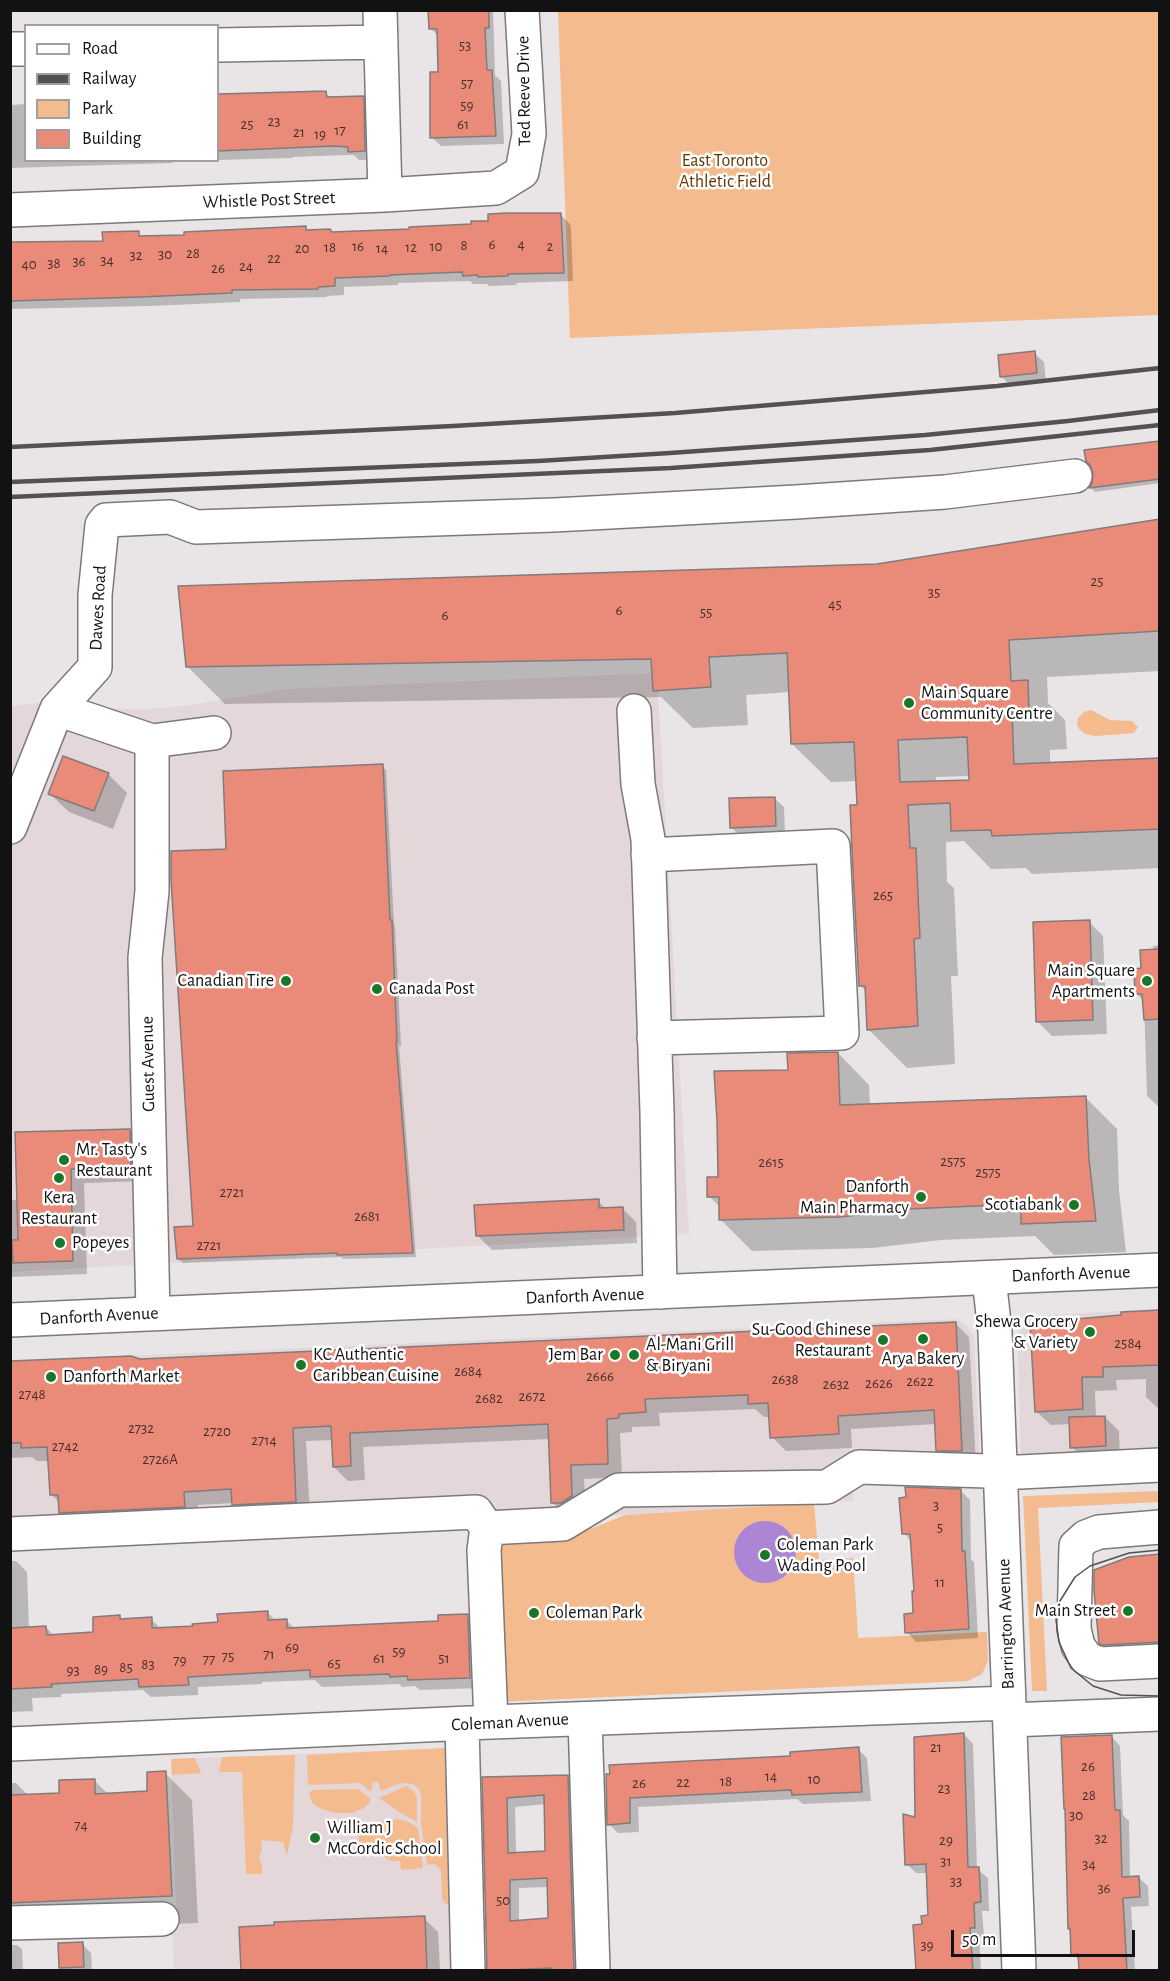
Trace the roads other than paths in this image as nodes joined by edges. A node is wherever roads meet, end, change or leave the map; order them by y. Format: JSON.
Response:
{"nodes":[{"id":1,"x":380,"y":10,"type":"edge"},
{"id":2,"x":522,"y":10,"type":"edge"},
{"id":3,"x":381,"y":42,"type":"junction"},
{"id":4,"x":219,"y":45,"type":"edge"},
{"id":5,"x":522,"y":172,"type":"joint"},
{"id":6,"x":385,"y":195,"type":"junction"},
{"id":7,"x":10,"y":210,"type":"edge"},
{"id":8,"x":1075,"y":477,"type":"dead end"},
{"id":9,"x":57,"y":709,"type":"junction"},
{"id":10,"x":634,"y":711,"type":"dead end"},
{"id":11,"x":214,"y":733,"type":"dead end"},
{"id":12,"x":152,"y":741,"type":"junction"},
{"id":13,"x":10,"y":827,"type":"edge"},
{"id":14,"x":648,"y":855,"type":"junction"},
{"id":15,"x":654,"y":1038,"type":"junction"},
{"id":16,"x":1160,"y":1270,"type":"edge"},
{"id":17,"x":989,"y":1278,"type":"junction"},
{"id":18,"x":660,"y":1292,"type":"junction"},
{"id":19,"x":153,"y":1313,"type":"junction"},
{"id":20,"x":10,"y":1320,"type":"edge"},
{"id":21,"x":1160,"y":1465,"type":"edge"},
{"id":22,"x":1000,"y":1471,"type":"junction"},
{"id":23,"x":1160,"y":1527,"type":"edge"},
{"id":24,"x":487,"y":1528,"type":"junction"},
{"id":25,"x":10,"y":1534,"type":"edge"},
{"id":26,"x":1160,"y":1661,"type":"edge"},
{"id":27,"x":1009,"y":1712,"type":"junction"},
{"id":28,"x":1160,"y":1714,"type":"edge"},
{"id":29,"x":585,"y":1719,"type":"junction"},
{"id":30,"x":476,"y":1723,"type":"junction"},
{"id":31,"x":10,"y":1744,"type":"edge"},
{"id":32,"x":162,"y":1919,"type":"dead end"},
{"id":33,"x":10,"y":1923,"type":"edge"},
{"id":34,"x":468,"y":1971,"type":"edge"},
{"id":35,"x":593,"y":1971,"type":"edge"},
{"id":36,"x":1019,"y":1971,"type":"edge"}],
"edges":[{"from":1,"to":3,"type":"street"},
{"from":2,"to":5,"type":"street","name":"Ted Reeve Drive"},
{"from":3,"to":4,"type":"street"},
{"from":3,"to":6,"type":"street"},
{"from":5,"to":6,"type":"street","name":"Whistle Post Street"},
{"from":6,"to":7,"type":"street","name":"Whistle Post Street"},
{"from":8,"to":9,"type":"street","name":"Dawes Road"},
{"from":9,"to":12,"type":"street"},
{"from":9,"to":13,"type":"street","name":"Dawes Road"},
{"from":10,"to":14,"type":"street"},
{"from":11,"to":12,"type":"street"},
{"from":12,"to":19,"type":"street","name":"Guest Avenue"},
{"from":14,"to":15,"type":"street"},
{"from":14,"to":15,"type":"street"},
{"from":15,"to":18,"type":"street"},
{"from":16,"to":17,"type":"street","name":"Danforth Avenue"},
{"from":17,"to":18,"type":"street","name":"Danforth Avenue"},
{"from":17,"to":22,"type":"street","name":"Barrington Avenue"},
{"from":18,"to":19,"type":"street","name":"Danforth Avenue"},
{"from":19,"to":20,"type":"street","name":"Danforth Avenue"},
{"from":21,"to":22,"type":"street"},
{"from":22,"to":24,"type":"street"},
{"from":22,"to":27,"type":"street","name":"Barrington Avenue"},
{"from":23,"to":26,"type":"street"},
{"from":24,"to":25,"type":"street"},
{"from":24,"to":30,"type":"street"},
{"from":27,"to":28,"type":"street","name":"Coleman Avenue"},
{"from":27,"to":29,"type":"street","name":"Coleman Avenue"},
{"from":27,"to":36,"type":"street","name":"Barrington Avenue"},
{"from":29,"to":30,"type":"street","name":"Coleman Avenue"},
{"from":29,"to":35,"type":"street"},
{"from":30,"to":31,"type":"street","name":"Coleman Avenue"},
{"from":30,"to":34,"type":"street"},
{"from":32,"to":33,"type":"street"}]}
